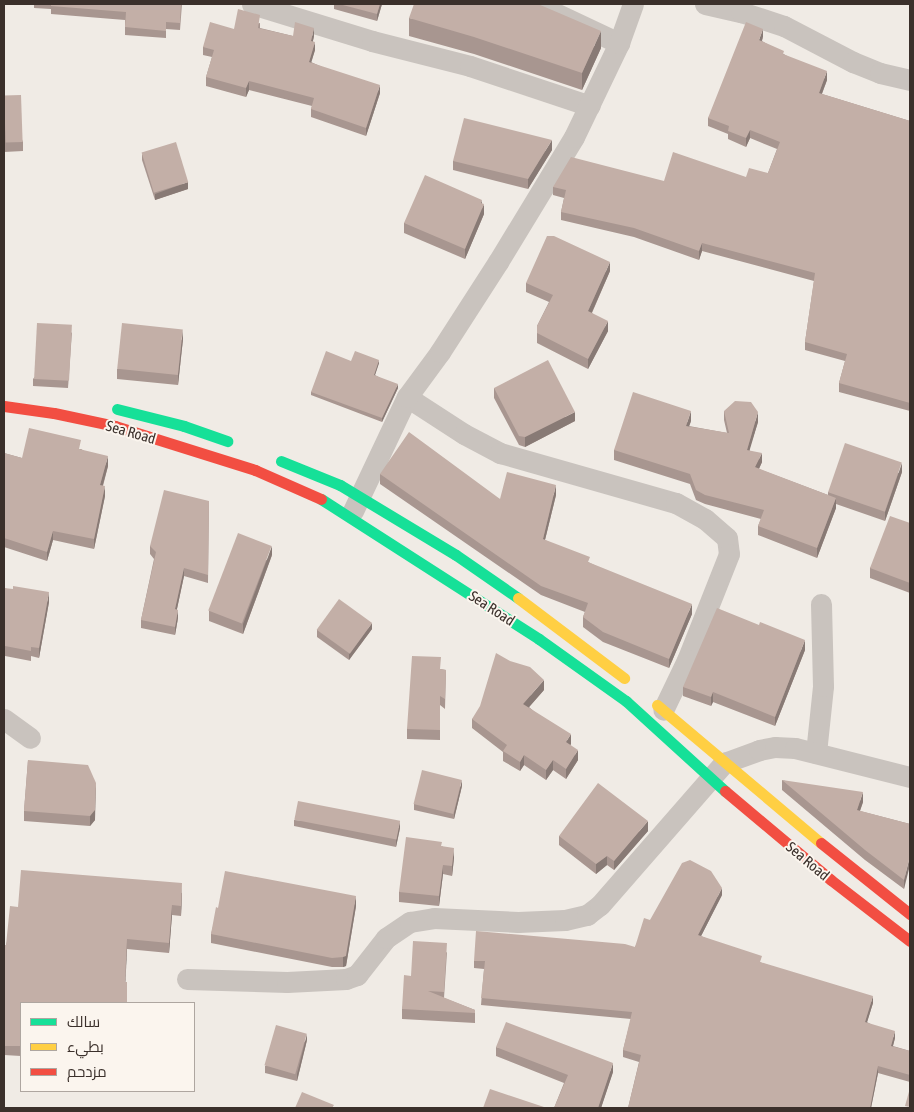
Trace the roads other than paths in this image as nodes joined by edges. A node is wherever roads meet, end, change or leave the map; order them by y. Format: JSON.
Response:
{"nodes":[{"id":1,"x":252,"y":4,"type":"edge"},
{"id":2,"x":536,"y":4,"type":"edge"},
{"id":3,"x":633,"y":4,"type":"edge"},
{"id":4,"x":705,"y":4,"type":"edge"},
{"id":5,"x":619,"y":43,"type":"junction"},
{"id":6,"x":910,"y":80,"type":"edge"},
{"id":7,"x":590,"y":106,"type":"junction"},
{"id":8,"x":407,"y":397,"type":"junction"},
{"id":9,"x":4,"y":406,"type":"edge"},
{"id":10,"x":104,"y":406,"type":"dead end"},
{"id":11,"x":240,"y":446,"type":"dead end"},
{"id":12,"x":274,"y":458,"type":"dead end"},
{"id":13,"x":356,"y":506,"type":"junction"},
{"id":14,"x":821,"y":604,"type":"dead end"},
{"id":15,"x":633,"y":685,"type":"dead end"},
{"id":16,"x":656,"y":704,"type":"joint"},
{"id":17,"x":4,"y":719,"type":"edge"},
{"id":18,"x":30,"y":738,"type":"dead end"},
{"id":19,"x":816,"y":753,"type":"junction"},
{"id":20,"x":717,"y":771,"type":"junction"},
{"id":21,"x":910,"y":777,"type":"edge"},
{"id":22,"x":910,"y":914,"type":"edge"},
{"id":23,"x":910,"y":941,"type":"edge"},
{"id":24,"x":187,"y":979,"type":"dead end"}],
"edges":[{"from":1,"to":7,"type":"street"},
{"from":2,"to":5,"type":"street"},
{"from":3,"to":5,"type":"street"},
{"from":4,"to":6,"type":"street"},
{"from":5,"to":7,"type":"street"},
{"from":7,"to":8,"type":"street"},
{"from":8,"to":13,"type":"street"},
{"from":8,"to":16,"type":"street"},
{"from":9,"to":13,"type":"highway","name":"Sea Road"},
{"from":10,"to":11,"type":"highway","name":"Sea Road"},
{"from":12,"to":13,"type":"highway","name":"Sea Road"},
{"from":13,"to":15,"type":"highway","name":"Sea Road"},
{"from":13,"to":20,"type":"highway","name":"Sea Road"},
{"from":14,"to":19,"type":"street"},
{"from":16,"to":20,"type":"highway","name":"Sea Road"},
{"from":17,"to":18,"type":"street"},
{"from":19,"to":20,"type":"street"},
{"from":19,"to":21,"type":"street"},
{"from":20,"to":22,"type":"highway","name":"Sea Road"},
{"from":20,"to":23,"type":"highway","name":"Sea Road"},
{"from":20,"to":24,"type":"street"}]}
